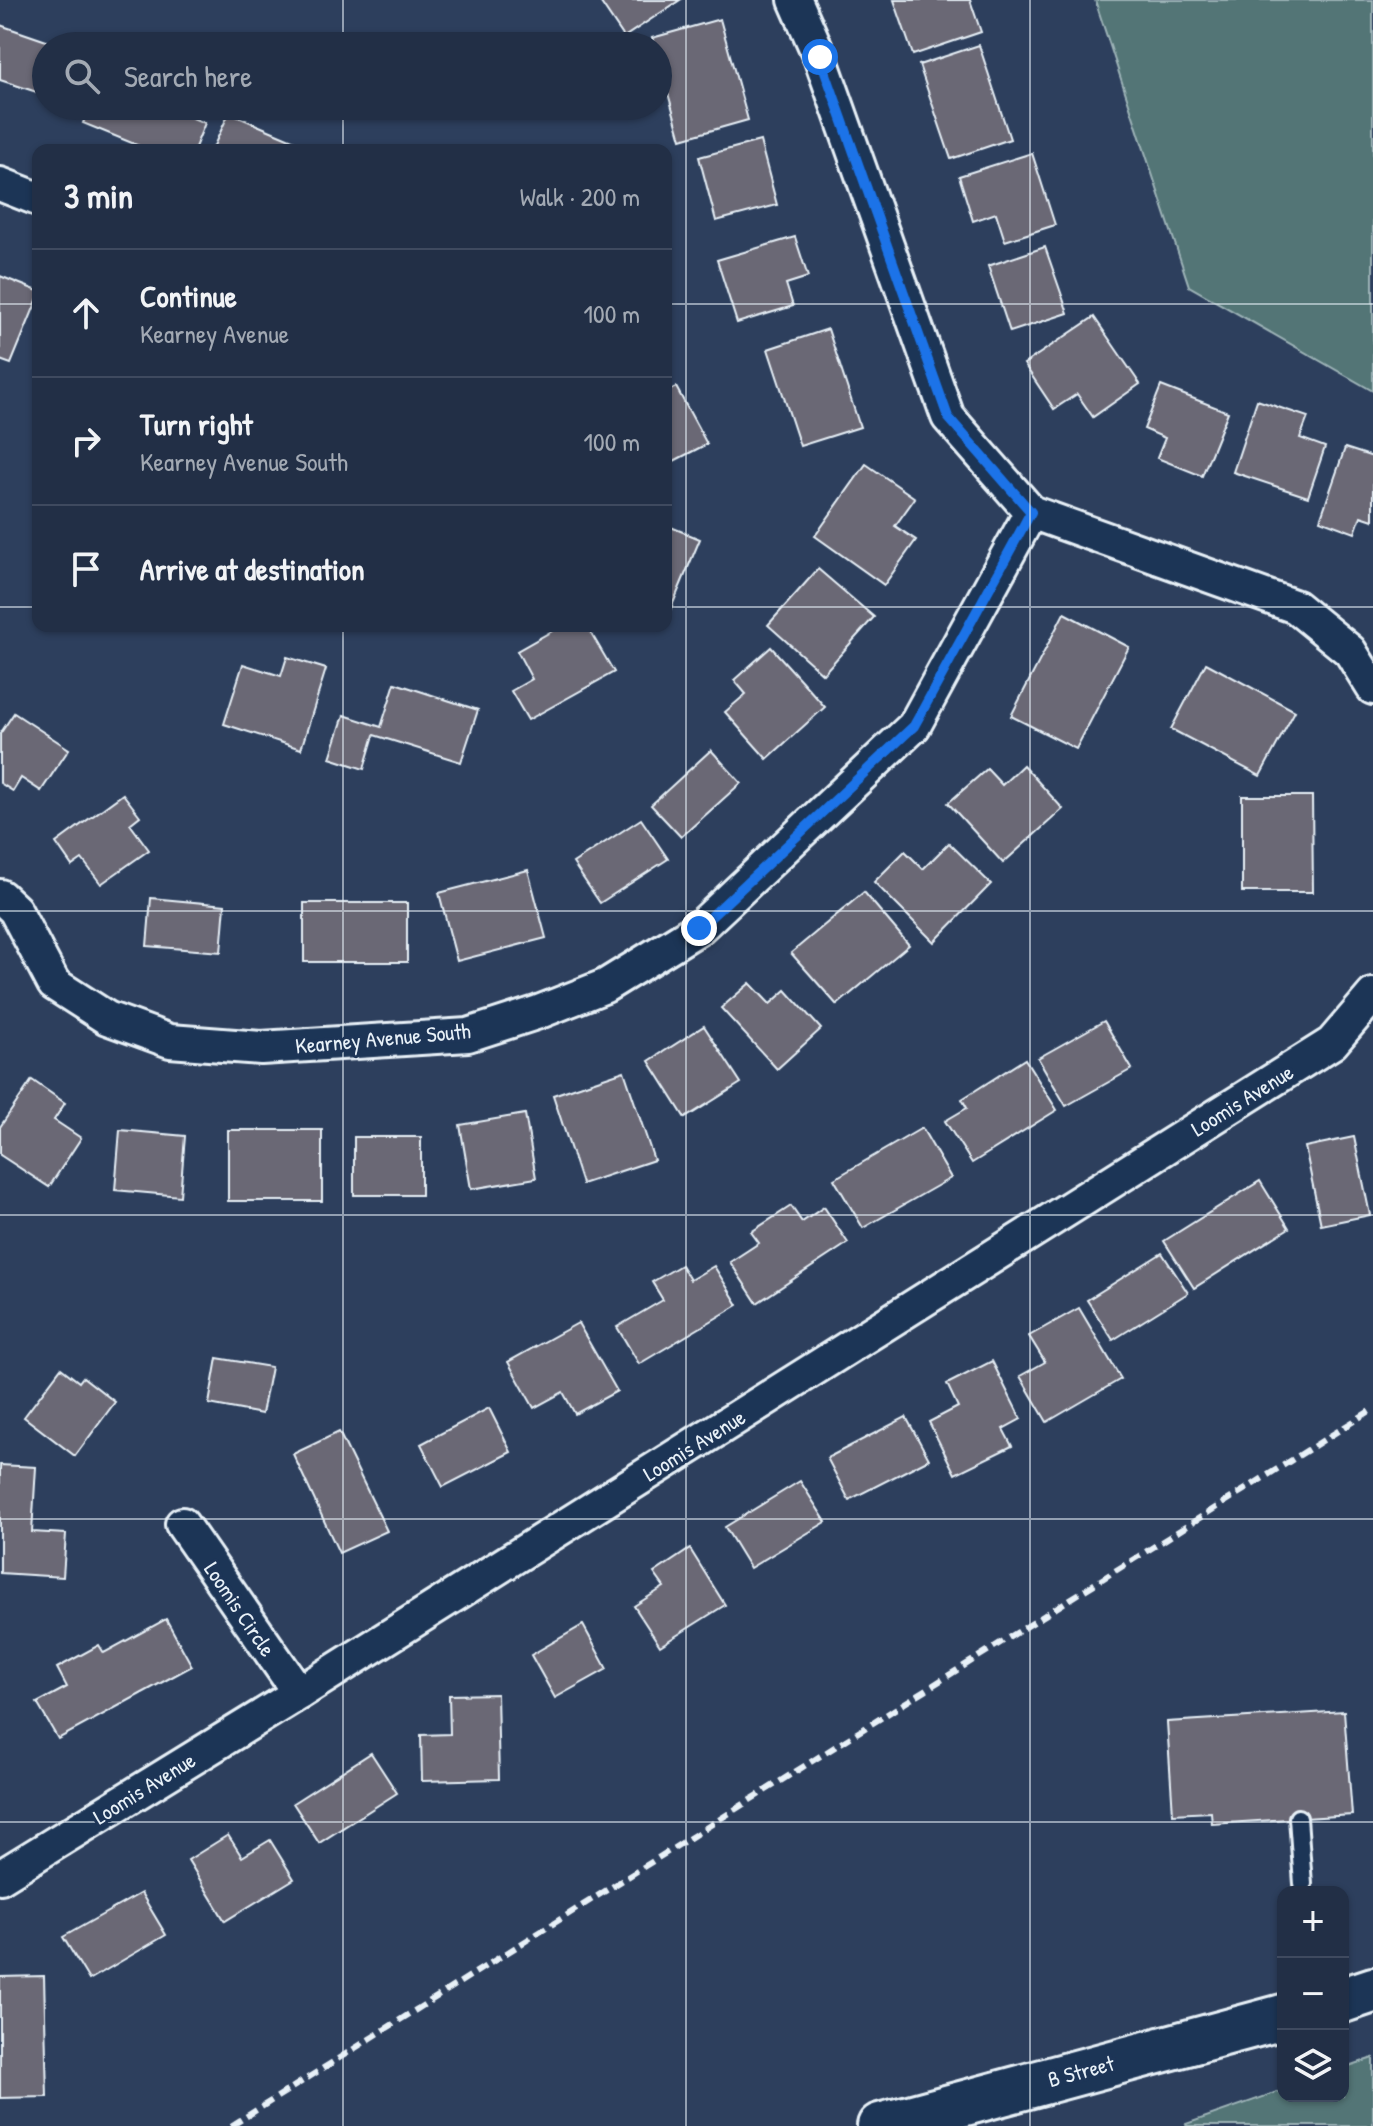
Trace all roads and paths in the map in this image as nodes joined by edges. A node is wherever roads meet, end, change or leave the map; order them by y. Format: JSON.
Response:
{"nodes":[{"id":1,"x":795,"y":0,"type":"edge"},
{"id":2,"x":0,"y":184,"type":"edge"},
{"id":3,"x":32,"y":197,"type":"edge"},
{"id":4,"x":1031,"y":512,"type":"junction"},
{"id":5,"x":1373,"y":688,"type":"edge"},
{"id":6,"x":0,"y":896,"type":"edge"},
{"id":7,"x":1373,"y":995,"type":"edge"},
{"id":8,"x":182,"y":1524,"type":"dead end"},
{"id":9,"x":299,"y":1693,"type":"junction"},
{"id":10,"x":1298,"y":1818,"type":"dead end"},
{"id":11,"x":0,"y":1877,"type":"edge"},
{"id":12,"x":1303,"y":1884,"type":"dead end"},
{"id":13,"x":1373,"y":1990,"type":"edge"},
{"id":14,"x":1349,"y":1998,"type":"edge"},
{"id":15,"x":1277,"y":2019,"type":"edge"},
{"id":16,"x":880,"y":2126,"type":"edge"}],
"edges":[{"from":1,"to":4,"type":"street"},
{"from":2,"to":3,"type":"street"},
{"from":4,"to":5,"type":"street"},
{"from":4,"to":6,"type":"street","name":"Kearney Avenue South"},
{"from":7,"to":9,"type":"street","name":"Loomis Avenue"},
{"from":8,"to":9,"type":"street","name":"Loomis Circle"},
{"from":9,"to":11,"type":"street","name":"Loomis Avenue"},
{"from":10,"to":12,"type":"lane"},
{"from":13,"to":14,"type":"main road"},
{"from":15,"to":16,"type":"main road","name":"B Street"}]}
